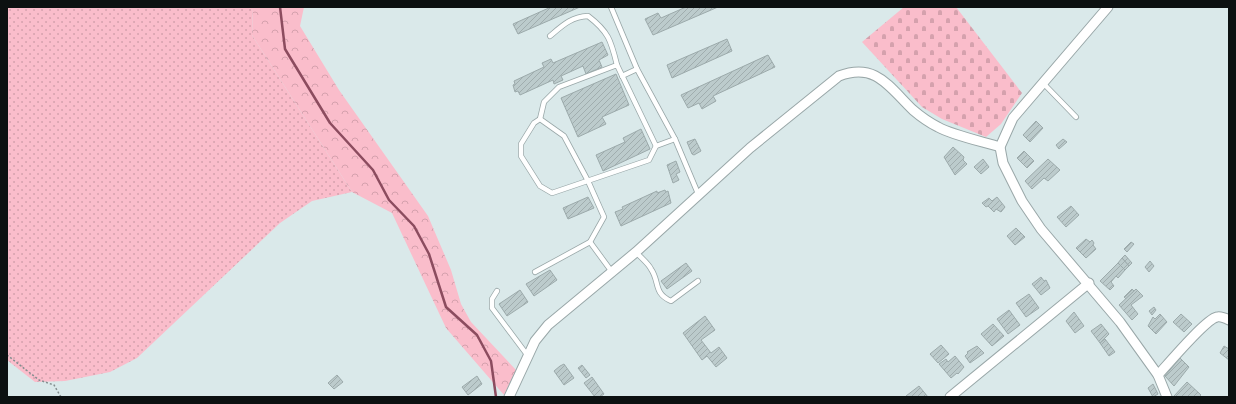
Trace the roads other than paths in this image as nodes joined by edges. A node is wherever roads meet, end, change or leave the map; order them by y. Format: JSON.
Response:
{"nodes":[{"id":1,"x":611,"y":7,"type":"edge"},
{"id":2,"x":1108,"y":7,"type":"edge"},
{"id":3,"x":550,"y":36,"type":"dead end"},
{"id":4,"x":617,"y":65,"type":"junction"},
{"id":5,"x":637,"y":69,"type":"junction"},
{"id":6,"x":622,"y":76,"type":"junction"},
{"id":7,"x":1043,"y":84,"type":"junction"},
{"id":8,"x":1076,"y":117,"type":"dead end"},
{"id":9,"x":540,"y":119,"type":"junction"},
{"id":10,"x":675,"y":139,"type":"junction"},
{"id":11,"x":656,"y":146,"type":"junction"},
{"id":12,"x":1000,"y":147,"type":"junction"},
{"id":13,"x":588,"y":181,"type":"junction"},
{"id":14,"x":699,"y":196,"type":"junction"},
{"id":15,"x":590,"y":242,"type":"junction"},
{"id":16,"x":636,"y":252,"type":"junction"},
{"id":17,"x":535,"y":272,"type":"dead end"},
{"id":18,"x":612,"y":272,"type":"junction"},
{"id":19,"x":698,"y":281,"type":"dead end"},
{"id":20,"x":1088,"y":283,"type":"junction"},
{"id":21,"x":497,"y":291,"type":"dead end"},
{"id":22,"x":1229,"y":320,"type":"edge"},
{"id":23,"x":528,"y":356,"type":"junction"},
{"id":24,"x":1158,"y":375,"type":"junction"},
{"id":25,"x":509,"y":397,"type":"edge"},
{"id":26,"x":950,"y":397,"type":"edge"},
{"id":27,"x":1167,"y":397,"type":"edge"}],
"edges":[{"from":1,"to":5,"type":"lane"},
{"from":2,"to":7,"type":"street"},
{"from":3,"to":4,"type":"lane"},
{"from":4,"to":6,"type":"lane"},
{"from":4,"to":9,"type":"lane"},
{"from":5,"to":6,"type":"lane"},
{"from":5,"to":10,"type":"lane"},
{"from":6,"to":11,"type":"lane"},
{"from":7,"to":8,"type":"lane"},
{"from":7,"to":12,"type":"street"},
{"from":9,"to":13,"type":"lane"},
{"from":9,"to":13,"type":"lane"},
{"from":10,"to":11,"type":"lane"},
{"from":10,"to":14,"type":"lane"},
{"from":11,"to":13,"type":"lane"},
{"from":12,"to":14,"type":"street"},
{"from":12,"to":20,"type":"street"},
{"from":13,"to":15,"type":"lane"},
{"from":14,"to":16,"type":"street"},
{"from":15,"to":17,"type":"lane"},
{"from":15,"to":18,"type":"lane"},
{"from":16,"to":18,"type":"street"},
{"from":16,"to":19,"type":"lane"},
{"from":18,"to":23,"type":"street"},
{"from":20,"to":24,"type":"street"},
{"from":20,"to":26,"type":"street"},
{"from":21,"to":23,"type":"lane"},
{"from":22,"to":24,"type":"street"},
{"from":23,"to":25,"type":"street"},
{"from":24,"to":27,"type":"street"}]}
